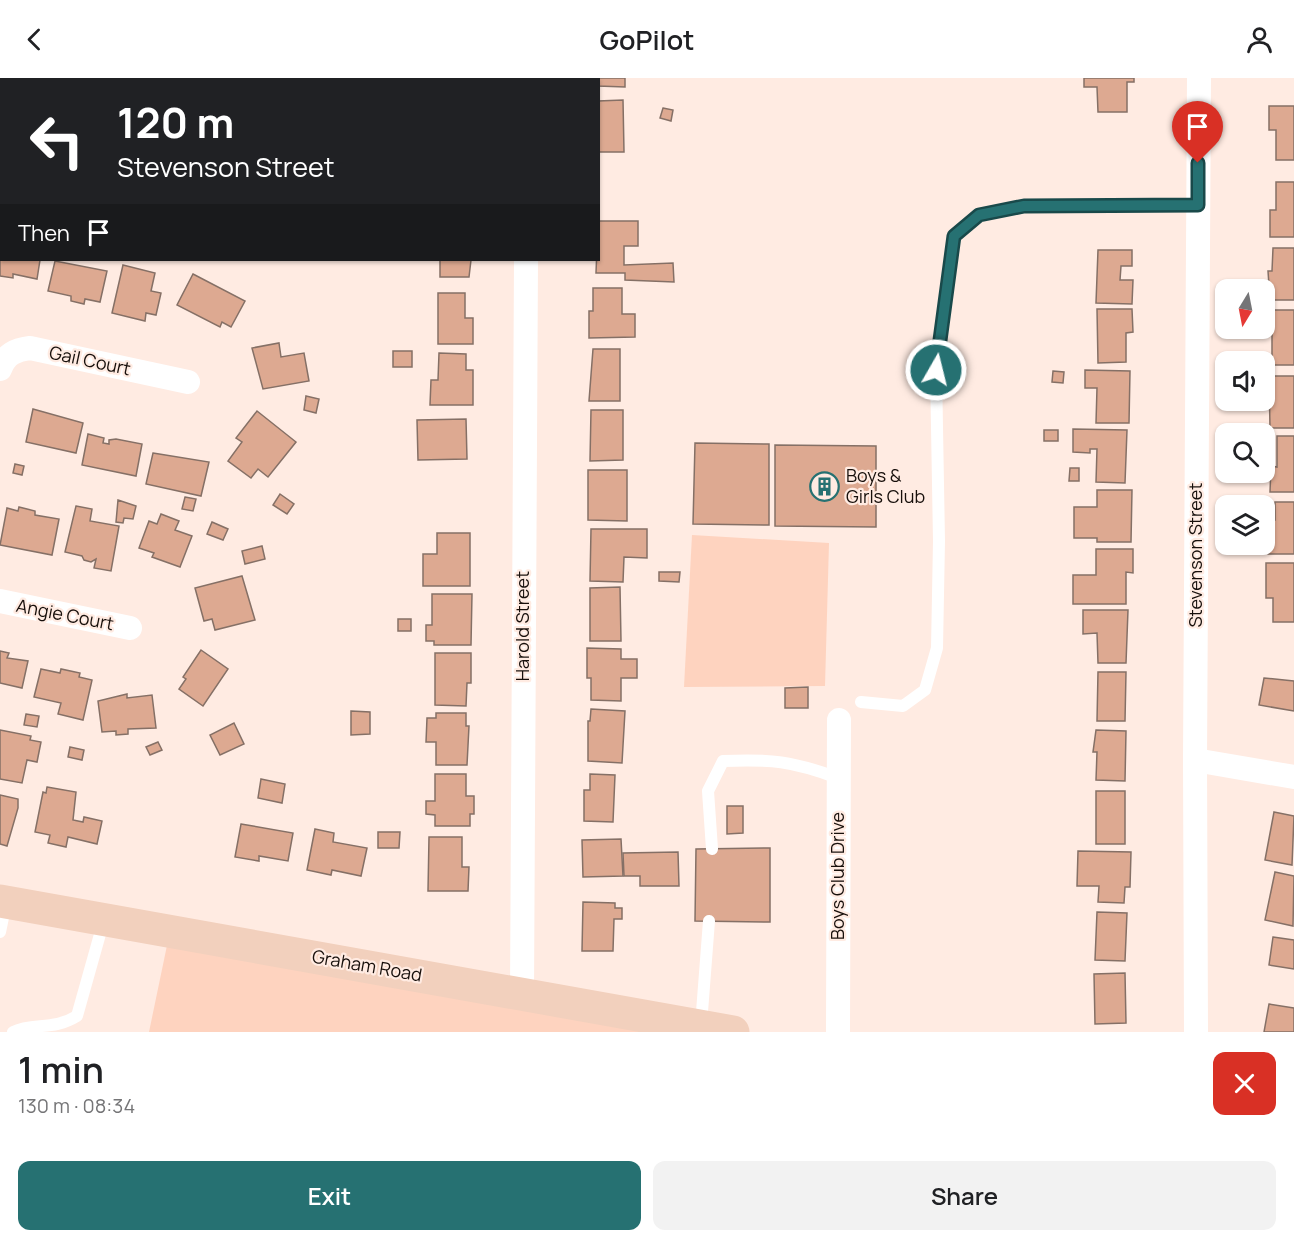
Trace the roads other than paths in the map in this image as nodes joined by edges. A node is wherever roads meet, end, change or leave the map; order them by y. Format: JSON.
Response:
{"nodes":[{"id":1,"x":1199,"y":78,"type":"edge"},
{"id":2,"x":1198,"y":205,"type":"junction"},
{"id":3,"x":526,"y":261,"type":"edge"},
{"id":4,"x":0,"y":369,"type":"edge"},
{"id":5,"x":188,"y":382,"type":"dead end"},
{"id":6,"x":0,"y":602,"type":"edge"},
{"id":7,"x":130,"y":628,"type":"dead end"},
{"id":8,"x":861,"y":702,"type":"dead end"},
{"id":9,"x":839,"y":720,"type":"dead end"},
{"id":10,"x":1195,"y":760,"type":"junction"},
{"id":11,"x":1294,"y":777,"type":"edge"},
{"id":12,"x":838,"y":778,"type":"junction"},
{"id":13,"x":712,"y":849,"type":"dead end"},
{"id":14,"x":2,"y":912,"type":"edge"},
{"id":15,"x":104,"y":919,"type":"junction"},
{"id":16,"x":709,"y":921,"type":"dead end"},
{"id":17,"x":522,"y":993,"type":"junction"},
{"id":18,"x":701,"y":1026,"type":"junction"},
{"id":19,"x":13,"y":1032,"type":"edge"},
{"id":20,"x":733,"y":1032,"type":"edge"},
{"id":21,"x":838,"y":1032,"type":"edge"},
{"id":22,"x":1196,"y":1032,"type":"edge"}],
"edges":[{"from":1,"to":2,"type":"street","name":"Stevenson Street"},
{"from":2,"to":8,"type":"lane"},
{"from":2,"to":10,"type":"street","name":"Stevenson Street"},
{"from":3,"to":17,"type":"street","name":"Harold Street"},
{"from":4,"to":5,"type":"street","name":"Gail Court"},
{"from":6,"to":7,"type":"street","name":"Angie Court"},
{"from":9,"to":12,"type":"street","name":"Boys Club Drive"},
{"from":10,"to":11,"type":"street"},
{"from":10,"to":22,"type":"street","name":"Stevenson Street"},
{"from":12,"to":13,"type":"lane"},
{"from":12,"to":21,"type":"street","name":"Boys Club Drive"},
{"from":14,"to":15,"type":"main road","name":"Graham Road"},
{"from":15,"to":17,"type":"main road","name":"Graham Road"},
{"from":15,"to":19,"type":"lane"},
{"from":16,"to":18,"type":"lane"},
{"from":17,"to":18,"type":"main road","name":"Graham Road"},
{"from":18,"to":20,"type":"main road","name":"Graham Road"}]}
